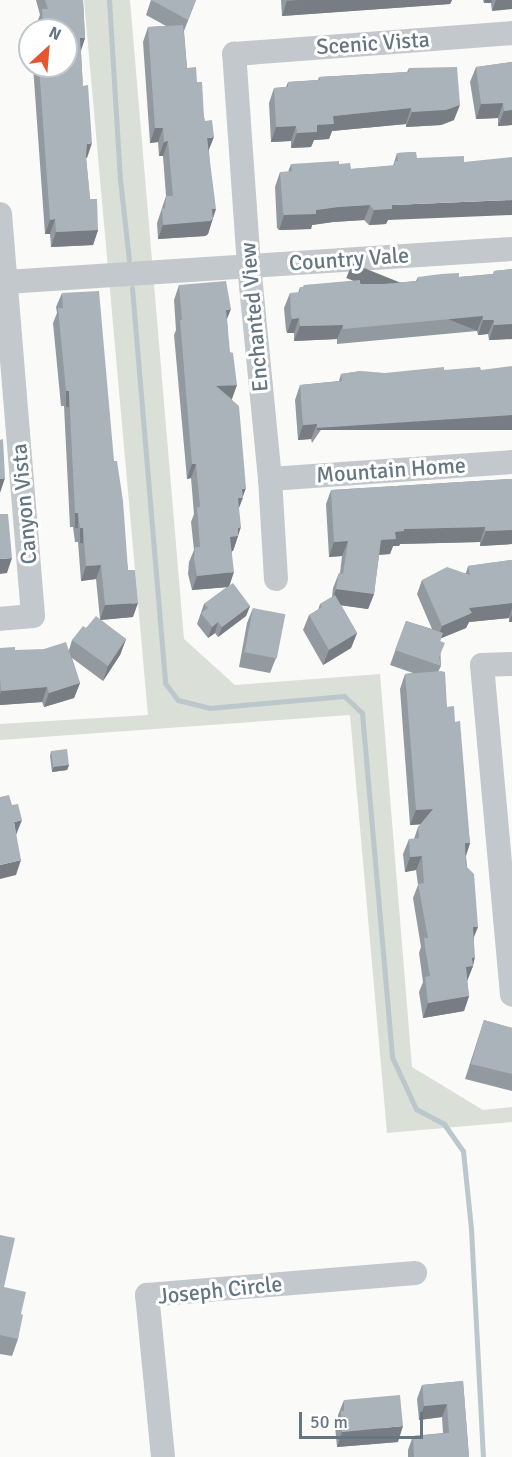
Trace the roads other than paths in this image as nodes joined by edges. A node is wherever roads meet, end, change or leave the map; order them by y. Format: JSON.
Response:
{"nodes":[{"id":1,"x":512,"y":33,"type":"edge"},
{"id":2,"x":234,"y":54,"type":"joint"},
{"id":3,"x":0,"y":214,"type":"edge"},
{"id":4,"x":512,"y":249,"type":"edge"},
{"id":5,"x":249,"y":266,"type":"junction"},
{"id":6,"x":6,"y":282,"type":"junction"},
{"id":7,"x":8,"y":412,"type":"edge"},
{"id":8,"x":512,"y":462,"type":"edge"},
{"id":9,"x":270,"y":479,"type":"junction"},
{"id":10,"x":276,"y":579,"type":"dead end"},
{"id":11,"x":0,"y":619,"type":"edge"},
{"id":12,"x":512,"y":664,"type":"edge"},
{"id":13,"x":512,"y":995,"type":"edge"},
{"id":14,"x":415,"y":1273,"type":"dead end"},
{"id":15,"x":163,"y":1457,"type":"edge"}],
"edges":[{"from":1,"to":2,"type":"street","name":"Scenic Vista"},
{"from":2,"to":5,"type":"street","name":"Enchanted View"},
{"from":3,"to":6,"type":"street","name":"Canyon Vista"},
{"from":4,"to":5,"type":"street","name":"Country Vale"},
{"from":5,"to":6,"type":"street","name":"Country Vale"},
{"from":5,"to":9,"type":"street","name":"Enchanted View"},
{"from":6,"to":7,"type":"street","name":"Canyon Vista"},
{"from":7,"to":11,"type":"street","name":"Canyon Vista"},
{"from":8,"to":9,"type":"street","name":"Mountain Home"},
{"from":9,"to":10,"type":"street","name":"Enchanted View"},
{"from":12,"to":13,"type":"street"},
{"from":14,"to":15,"type":"street","name":"Joseph Circle"}]}
